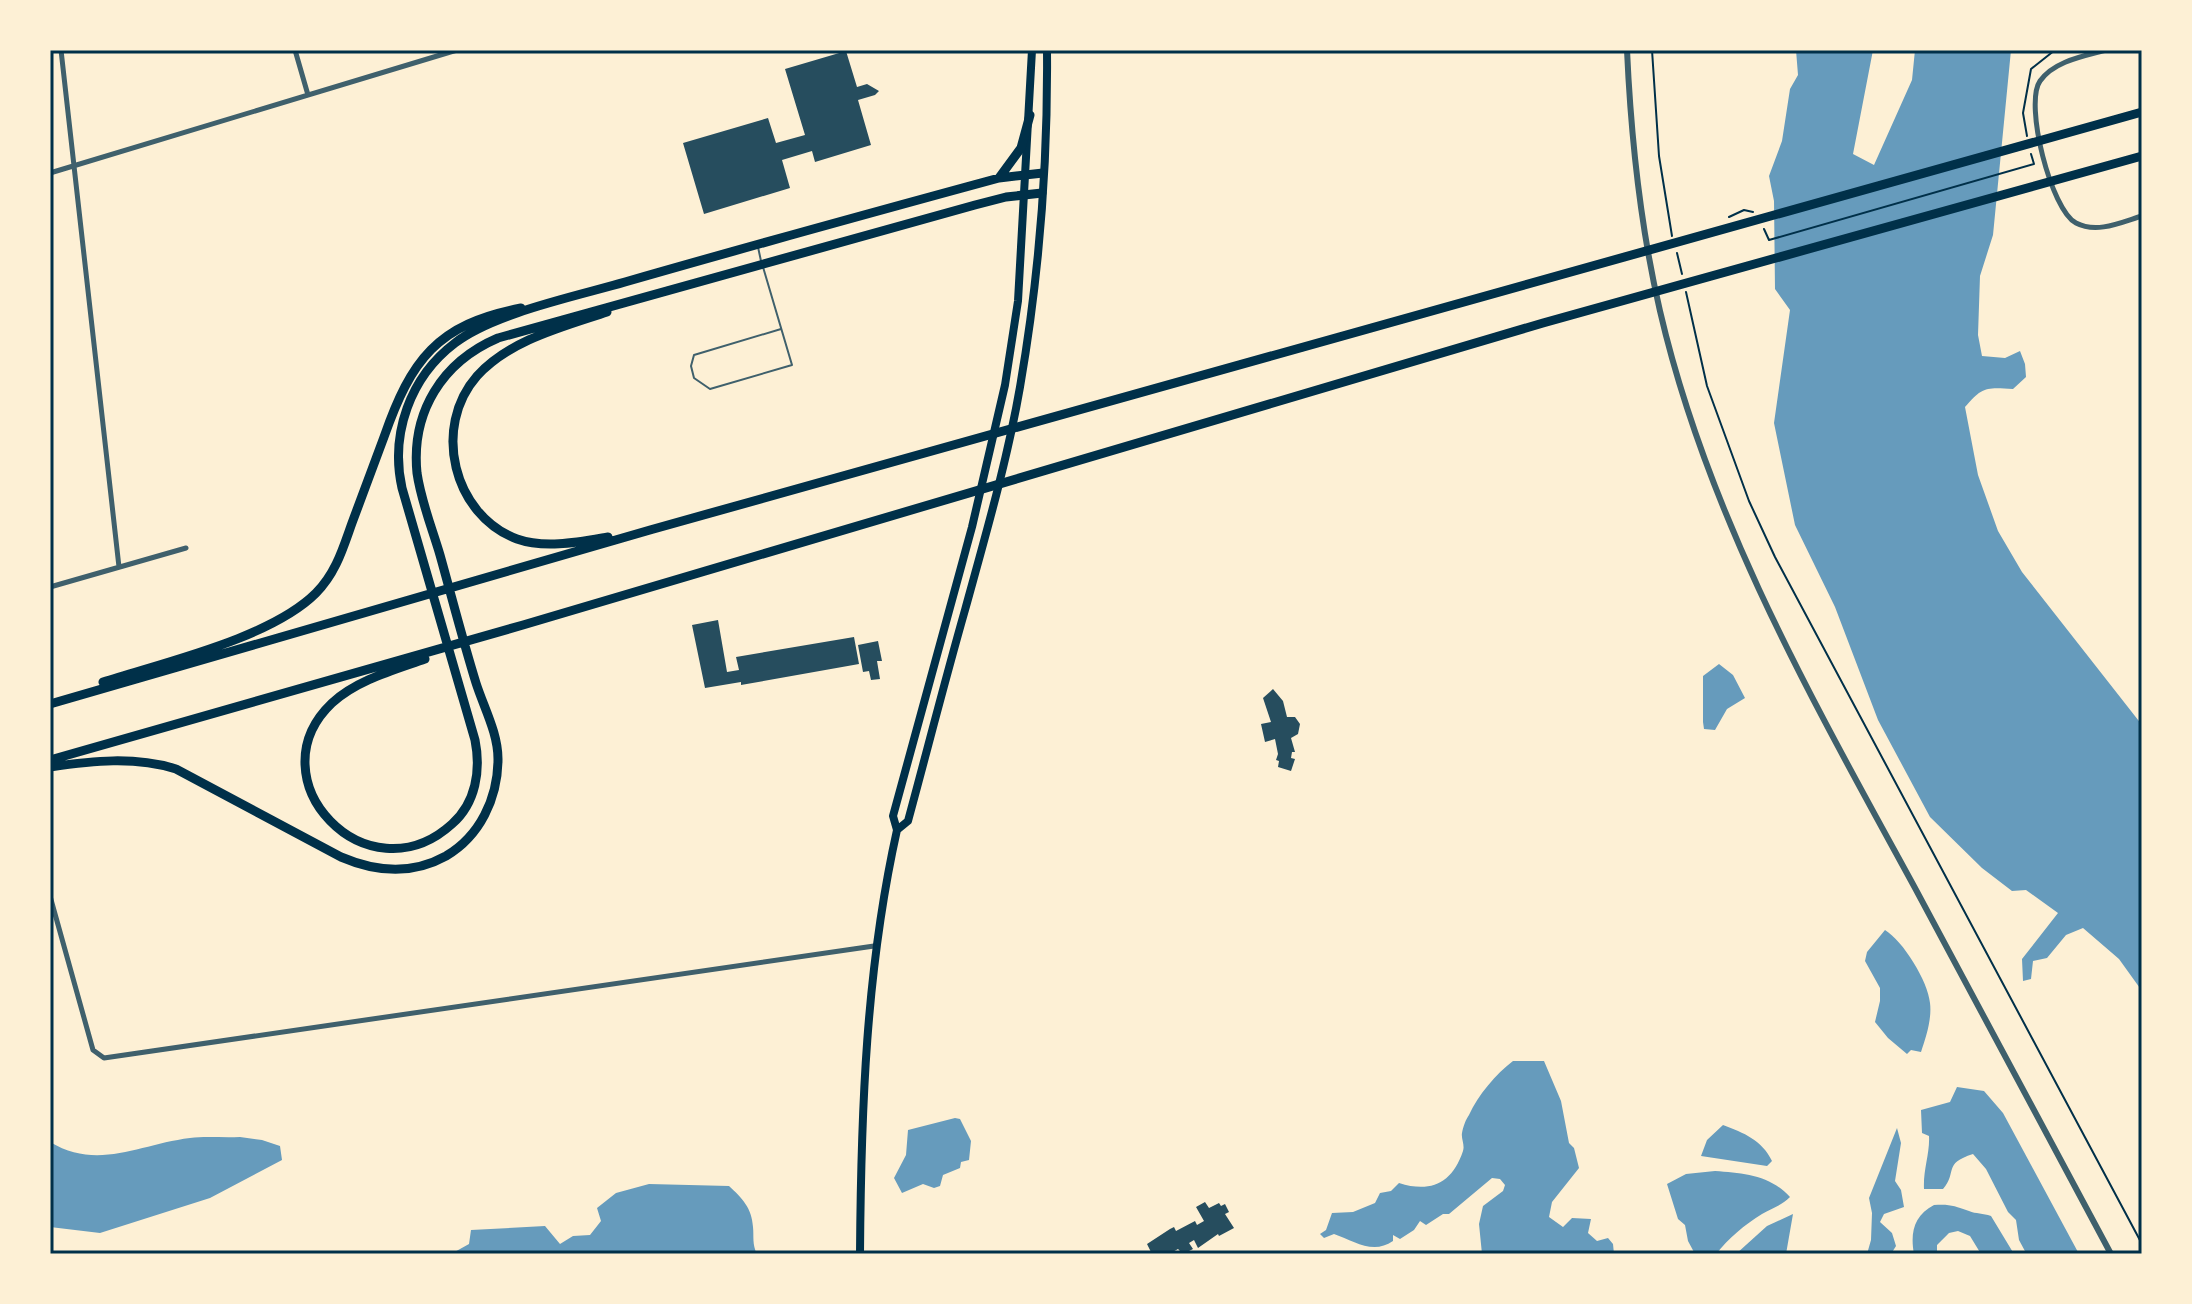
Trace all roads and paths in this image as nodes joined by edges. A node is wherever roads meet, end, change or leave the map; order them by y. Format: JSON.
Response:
{"nodes":[{"id":1,"x":61,"y":50,"type":"edge"},
{"id":2,"x":295,"y":50,"type":"edge"},
{"id":3,"x":457,"y":50,"type":"edge"},
{"id":4,"x":1032,"y":50,"type":"edge"},
{"id":5,"x":1047,"y":50,"type":"edge"},
{"id":6,"x":1627,"y":50,"type":"edge"},
{"id":7,"x":1652,"y":50,"type":"edge"},
{"id":8,"x":2106,"y":50,"type":"edge"},
{"id":9,"x":308,"y":95,"type":"junction"},
{"id":10,"x":2142,"y":112,"type":"edge"},
{"id":11,"x":1030,"y":115,"type":"junction"},
{"id":12,"x":2142,"y":156,"type":"edge"},
{"id":13,"x":2034,"y":164,"type":"dead end"},
{"id":14,"x":72,"y":166,"type":"junction"},
{"id":15,"x":50,"y":173,"type":"edge"},
{"id":16,"x":1043,"y":173,"type":"junction"},
{"id":17,"x":1026,"y":175,"type":"junction"},
{"id":18,"x":999,"y":178,"type":"junction"},
{"id":19,"x":1042,"y":193,"type":"junction"},
{"id":20,"x":1026,"y":194,"type":"junction"},
{"id":21,"x":2142,"y":216,"type":"edge"},
{"id":22,"x":1769,"y":240,"type":"dead end"},
{"id":23,"x":757,"y":244,"type":"junction"},
{"id":24,"x":762,"y":265,"type":"junction"},
{"id":25,"x":1682,"y":273,"type":"dead end"},
{"id":26,"x":690,"y":284,"type":"junction"},
{"id":27,"x":1685,"y":286,"type":"dead end"},
{"id":28,"x":560,"y":301,"type":"junction"},
{"id":29,"x":781,"y":329,"type":"junction"},
{"id":30,"x":650,"y":530,"type":"junction"},
{"id":31,"x":186,"y":548,"type":"dead end"},
{"id":32,"x":119,"y":567,"type":"junction"},
{"id":33,"x":50,"y":587,"type":"edge"},
{"id":34,"x":523,"y":625,"type":"junction"},
{"id":35,"x":50,"y":702,"type":"edge"},
{"id":36,"x":50,"y":760,"type":"edge"},
{"id":37,"x":50,"y":767,"type":"edge"},
{"id":38,"x":897,"y":830,"type":"junction"},
{"id":39,"x":50,"y":896,"type":"edge"},
{"id":40,"x":874,"y":946,"type":"junction"},
{"id":41,"x":2142,"y":1244,"type":"edge"},
{"id":42,"x":860,"y":1254,"type":"edge"},
{"id":43,"x":2111,"y":1254,"type":"edge"}],
"edges":[{"from":1,"to":14,"type":"street"},
{"from":2,"to":9,"type":"street"},
{"from":3,"to":9,"type":"street"},
{"from":4,"to":11,"type":"main road"},
{"from":5,"to":16,"type":"main road"},
{"from":6,"to":43,"type":"street"},
{"from":7,"to":25,"type":"path"},
{"from":8,"to":21,"type":"street"},
{"from":9,"to":14,"type":"street"},
{"from":10,"to":30,"type":"highway"},
{"from":11,"to":17,"type":"main road"},
{"from":11,"to":18,"type":"highway"},
{"from":12,"to":34,"type":"highway"},
{"from":13,"to":22,"type":"path"},
{"from":14,"to":15,"type":"street"},
{"from":14,"to":32,"type":"street"},
{"from":16,"to":17,"type":"highway"},
{"from":16,"to":19,"type":"main road"},
{"from":17,"to":18,"type":"highway"},
{"from":17,"to":20,"type":"main road"},
{"from":18,"to":23,"type":"highway"},
{"from":19,"to":20,"type":"highway"},
{"from":19,"to":38,"type":"main road"},
{"from":20,"to":24,"type":"highway"},
{"from":20,"to":38,"type":"main road"},
{"from":23,"to":24,"type":"lane"},
{"from":23,"to":28,"type":"highway"},
{"from":24,"to":26,"type":"highway"},
{"from":24,"to":29,"type":"lane"},
{"from":26,"to":30,"type":"highway"},
{"from":26,"to":37,"type":"highway"},
{"from":27,"to":41,"type":"path"},
{"from":28,"to":34,"type":"highway"},
{"from":28,"to":35,"type":"highway"},
{"from":29,"to":29,"type":"lane"},
{"from":30,"to":35,"type":"highway"},
{"from":31,"to":32,"type":"street"},
{"from":32,"to":33,"type":"street"},
{"from":34,"to":36,"type":"highway"},
{"from":38,"to":40,"type":"main road"},
{"from":39,"to":40,"type":"street"},
{"from":40,"to":42,"type":"main road"}]}
